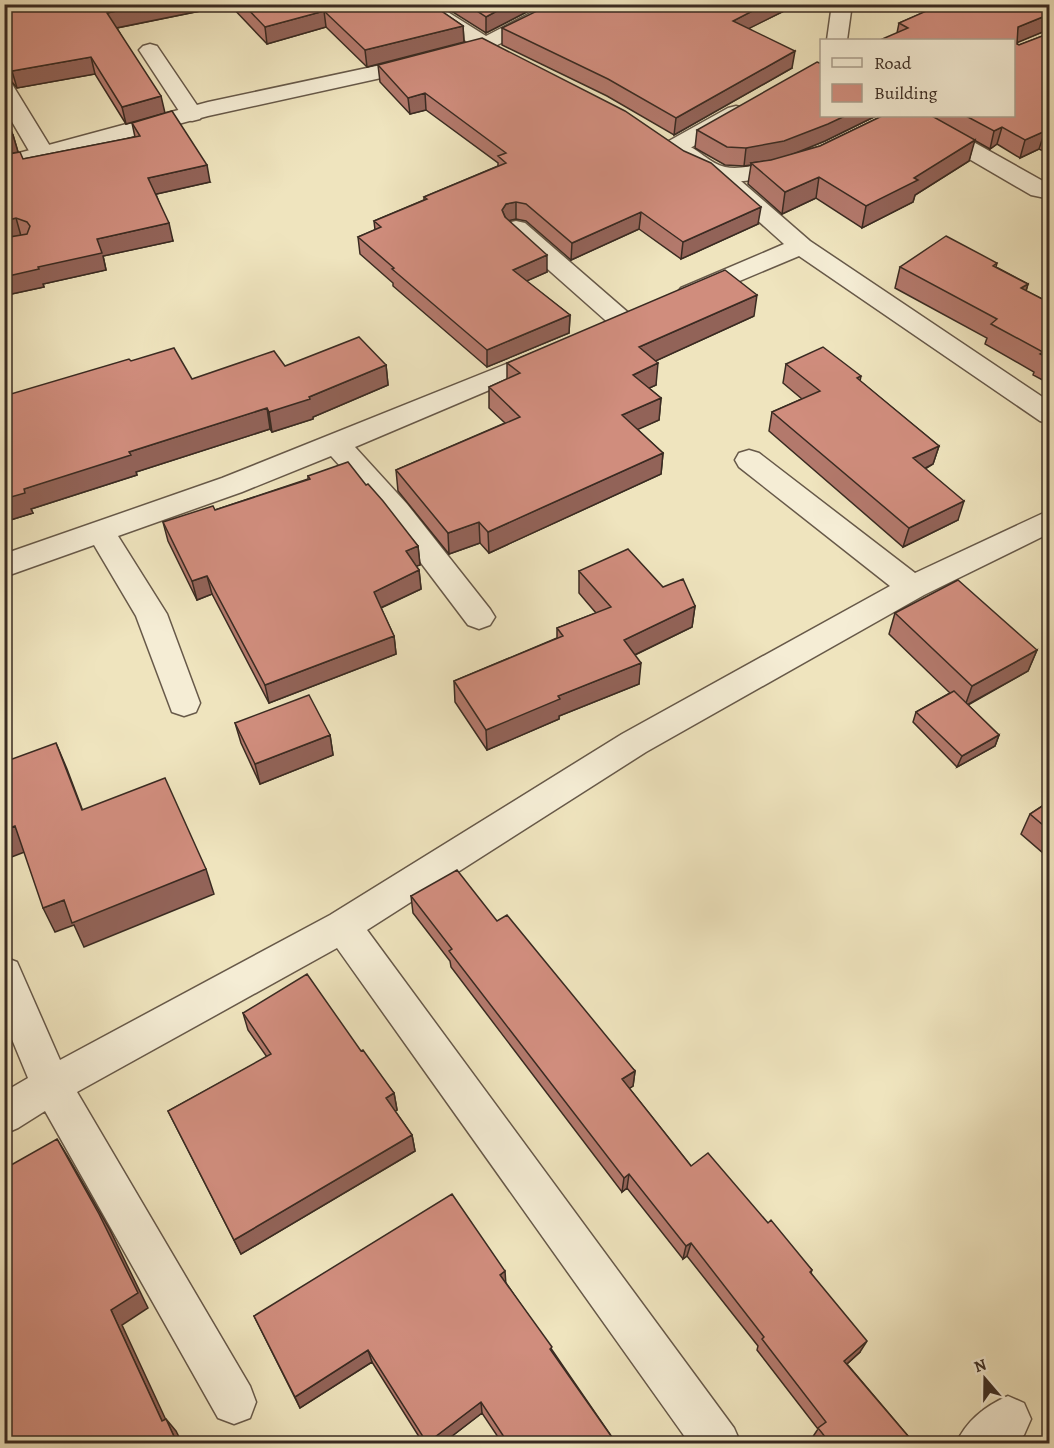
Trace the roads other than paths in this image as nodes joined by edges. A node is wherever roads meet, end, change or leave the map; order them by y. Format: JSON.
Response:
{"nodes":[{"id":1,"x":420,"y":4,"type":"edge"},
{"id":2,"x":565,"y":4,"type":"edge"},
{"id":3,"x":842,"y":4,"type":"edge"},
{"id":4,"x":837,"y":39,"type":"edge"},
{"id":5,"x":485,"y":45,"type":"junction"},
{"id":6,"x":150,"y":50,"type":"dead end"},
{"id":7,"x":462,"y":51,"type":"edge"},
{"id":8,"x":506,"y":55,"type":"edge"},
{"id":9,"x":438,"y":58,"type":"edge"},
{"id":10,"x":4,"y":89,"type":"edge"},
{"id":11,"x":754,"y":103,"type":"edge"},
{"id":12,"x":192,"y":114,"type":"junction"},
{"id":13,"x":914,"y":117,"type":"edge"},
{"id":14,"x":655,"y":135,"type":"edge"},
{"id":15,"x":675,"y":147,"type":"junction"},
{"id":16,"x":44,"y":156,"type":"junction"},
{"id":17,"x":809,"y":159,"type":"edge"},
{"id":18,"x":4,"y":164,"type":"edge"},
{"id":19,"x":719,"y":174,"type":"junction"},
{"id":20,"x":1050,"y":192,"type":"edge"},
{"id":21,"x":516,"y":228,"type":"edge"},
{"id":22,"x":801,"y":246,"type":"junction"},
{"id":23,"x":643,"y":312,"type":"junction"},
{"id":24,"x":1050,"y":415,"type":"edge"},
{"id":25,"x":336,"y":444,"type":"junction"},
{"id":26,"x":749,"y":460,"type":"dead end"},
{"id":27,"x":1050,"y":520,"type":"edge"},
{"id":28,"x":100,"y":531,"type":"junction"},
{"id":29,"x":4,"y":566,"type":"edge"},
{"id":30,"x":913,"y":587,"type":"junction"},
{"id":31,"x":479,"y":617,"type":"dead end"},
{"id":32,"x":184,"y":703,"type":"dead end"},
{"id":33,"x":343,"y":926,"type":"junction"},
{"id":34,"x":4,"y":974,"type":"edge"},
{"id":35,"x":51,"y":1085,"type":"junction"},
{"id":36,"x":4,"y":1115,"type":"edge"},
{"id":37,"x":234,"y":1402,"type":"dead end"},
{"id":38,"x":718,"y":1443,"type":"edge"}],
"edges":[{"from":1,"to":5,"type":"street"},
{"from":2,"to":5,"type":"street"},
{"from":3,"to":4,"type":"street"},
{"from":5,"to":7,"type":"street"},
{"from":5,"to":8,"type":"street"},
{"from":6,"to":12,"type":"street"},
{"from":9,"to":12,"type":"street"},
{"from":10,"to":16,"type":"street"},
{"from":11,"to":15,"type":"street"},
{"from":12,"to":16,"type":"street"},
{"from":13,"to":20,"type":"street"},
{"from":14,"to":15,"type":"street"},
{"from":15,"to":19,"type":"street"},
{"from":16,"to":18,"type":"street"},
{"from":17,"to":19,"type":"street"},
{"from":19,"to":22,"type":"street"},
{"from":21,"to":23,"type":"street"},
{"from":22,"to":23,"type":"street"},
{"from":22,"to":24,"type":"street"},
{"from":23,"to":25,"type":"street"},
{"from":25,"to":28,"type":"street"},
{"from":25,"to":31,"type":"street"},
{"from":26,"to":30,"type":"street"},
{"from":27,"to":30,"type":"street"},
{"from":28,"to":29,"type":"street"},
{"from":28,"to":32,"type":"street"},
{"from":30,"to":33,"type":"street"},
{"from":33,"to":35,"type":"street"},
{"from":33,"to":38,"type":"street"},
{"from":34,"to":35,"type":"street"},
{"from":35,"to":36,"type":"street"},
{"from":35,"to":37,"type":"street"}]}
